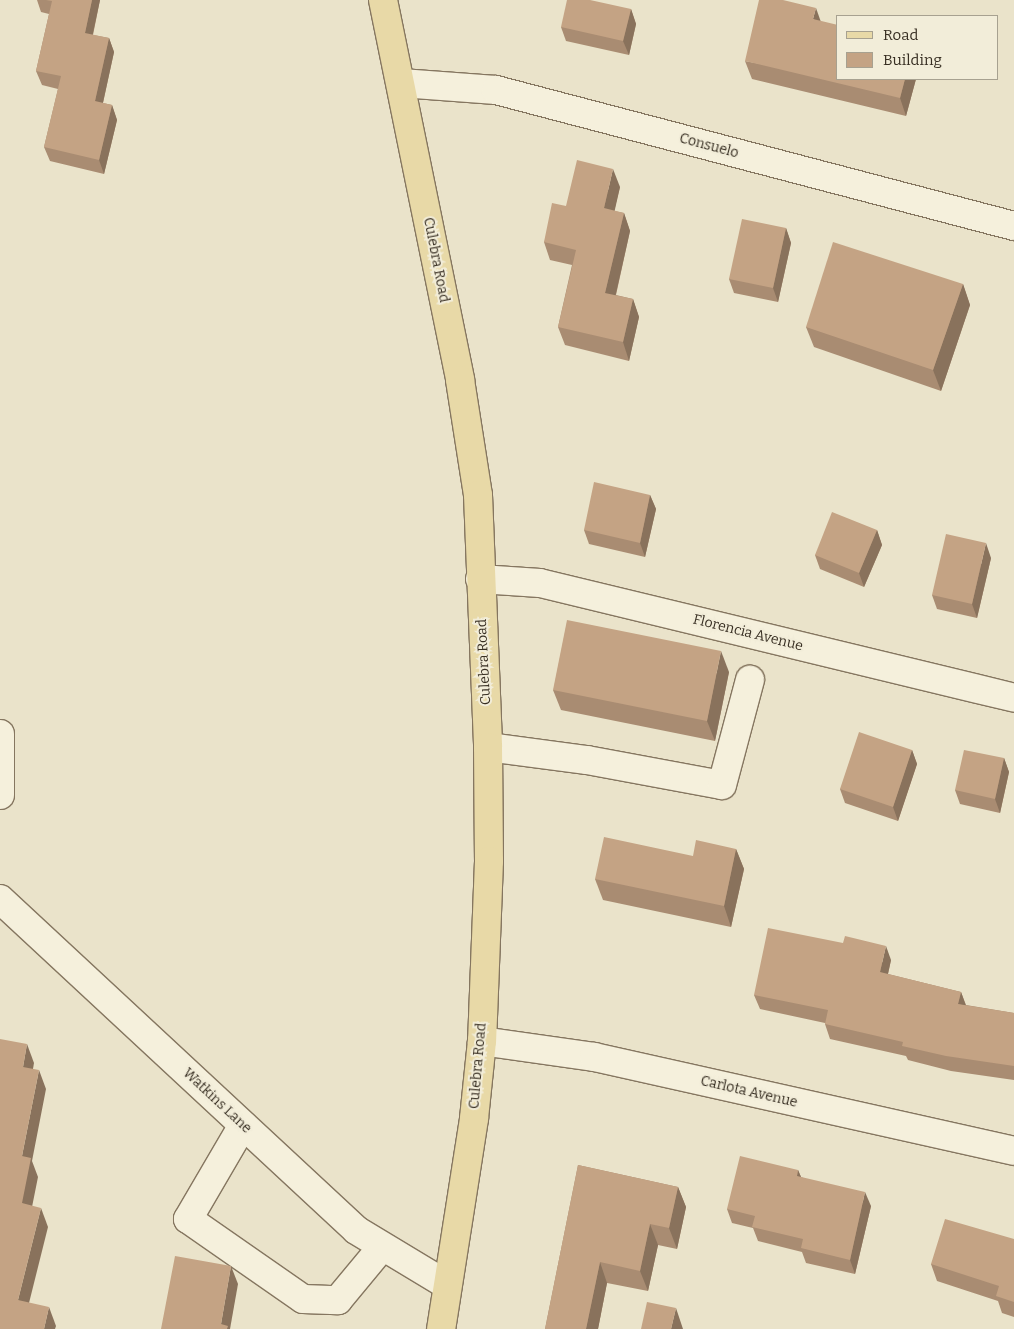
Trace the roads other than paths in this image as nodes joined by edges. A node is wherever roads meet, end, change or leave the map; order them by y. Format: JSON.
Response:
{"nodes":[{"id":1,"x":383,"y":0,"type":"edge"},
{"id":2,"x":401,"y":83,"type":"junction"},
{"id":3,"x":1014,"y":226,"type":"edge"},
{"id":4,"x":480,"y":579,"type":"junction"},
{"id":5,"x":750,"y":680,"type":"dead end"},
{"id":6,"x":1014,"y":698,"type":"edge"},
{"id":7,"x":0,"y":734,"type":"edge"},
{"id":8,"x":488,"y":747,"type":"junction"},
{"id":9,"x":0,"y":796,"type":"edge"},
{"id":10,"x":0,"y":898,"type":"edge"},
{"id":11,"x":482,"y":1041,"type":"junction"},
{"id":12,"x":243,"y":1125,"type":"junction"},
{"id":13,"x":1014,"y":1151,"type":"edge"},
{"id":14,"x":382,"y":1247,"type":"junction"},
{"id":15,"x":447,"y":1285,"type":"junction"},
{"id":16,"x":441,"y":1329,"type":"edge"}],
"edges":[{"from":1,"to":2,"type":"main road","name":"Culebra Road"},
{"from":2,"to":3,"type":"street","name":"Consuelo"},
{"from":2,"to":4,"type":"main road","name":"Culebra Road"},
{"from":4,"to":6,"type":"street","name":"Florencia Avenue"},
{"from":4,"to":8,"type":"main road","name":"Culebra Road"},
{"from":5,"to":8,"type":"street"},
{"from":7,"to":9,"type":"street"},
{"from":8,"to":11,"type":"main road","name":"Culebra Road"},
{"from":10,"to":12,"type":"street","name":"Watkins Lane"},
{"from":11,"to":13,"type":"street","name":"Carlota Avenue"},
{"from":11,"to":15,"type":"main road","name":"Culebra Road"},
{"from":12,"to":14,"type":"street","name":"Watkins Lane"},
{"from":12,"to":14,"type":"street"},
{"from":14,"to":15,"type":"street","name":"Watkins Lane"},
{"from":15,"to":16,"type":"main road","name":"Culebra Road"}]}
